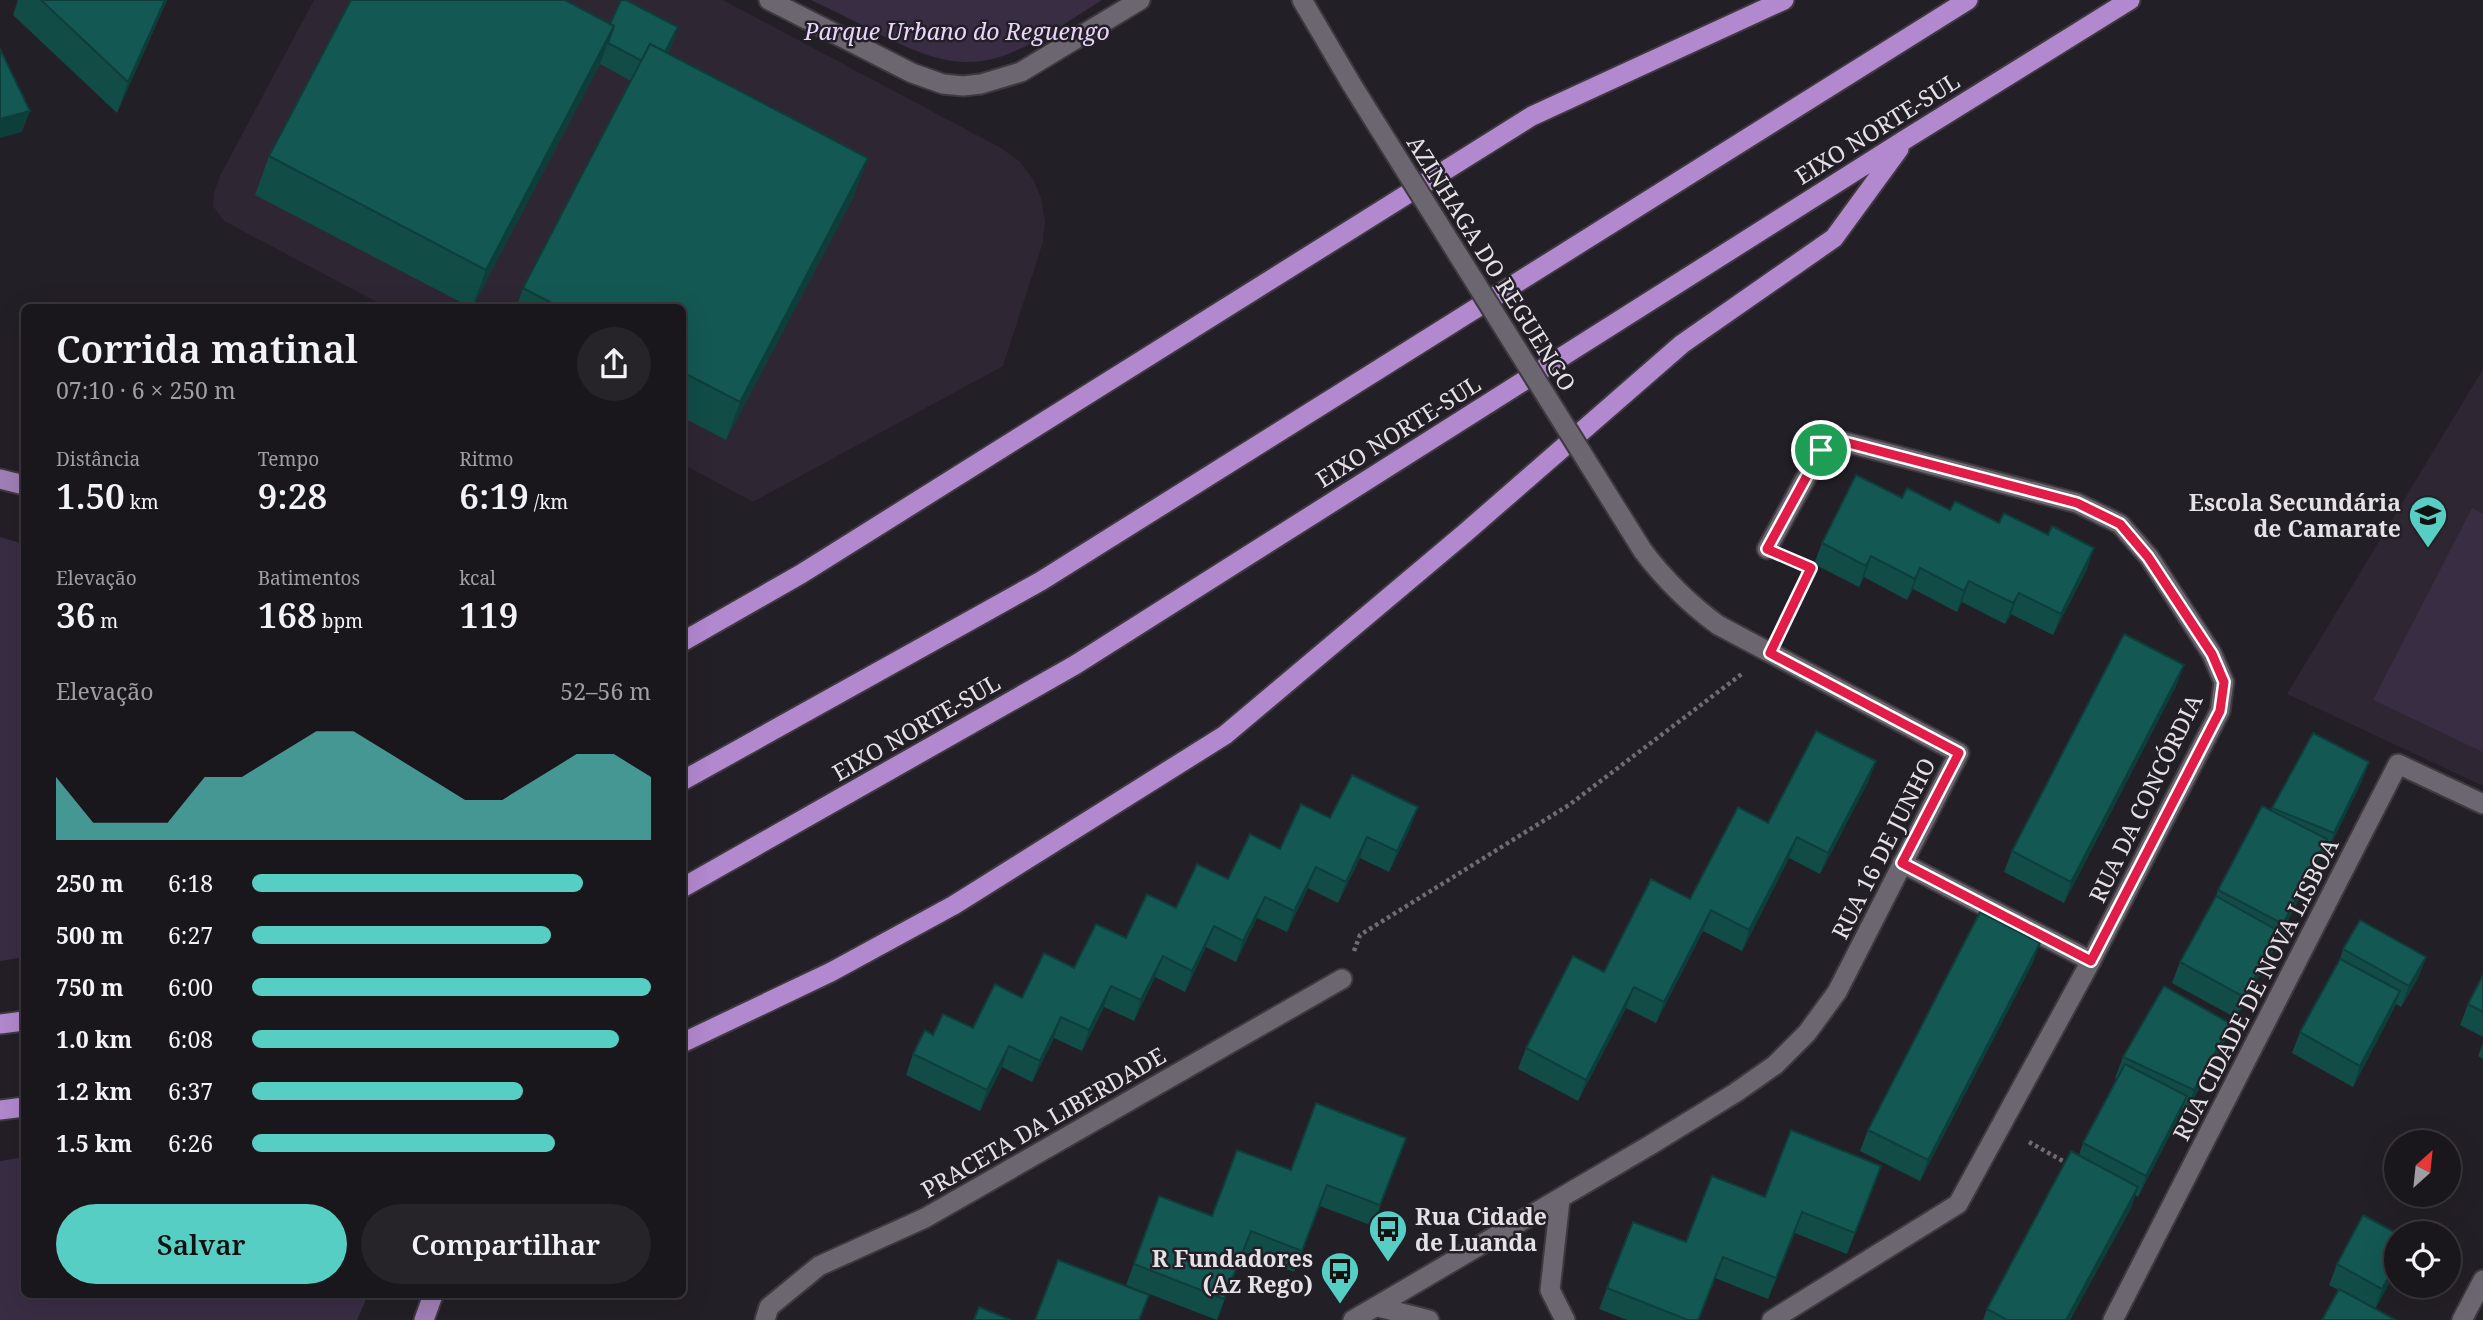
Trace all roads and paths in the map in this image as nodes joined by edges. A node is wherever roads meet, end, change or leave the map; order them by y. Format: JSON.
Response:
{"nodes":[{"id":1,"x":769,"y":0,"type":"edge"},
{"id":2,"x":1140,"y":0,"type":"edge"},
{"id":3,"x":1302,"y":0,"type":"edge"},
{"id":4,"x":1784,"y":0,"type":"edge"},
{"id":5,"x":1968,"y":0,"type":"edge"},
{"id":6,"x":2130,"y":0,"type":"edge"},
{"id":7,"x":1906,"y":139,"type":"junction"},
{"id":8,"x":0,"y":479,"type":"edge"},
{"id":9,"x":21,"y":484,"type":"edge"},
{"id":10,"x":1767,"y":549,"type":"joint"},
{"id":11,"x":1643,"y":551,"type":"joint"},
{"id":12,"x":686,"y":640,"type":"edge"},
{"id":13,"x":1770,"y":653,"type":"junction"},
{"id":14,"x":686,"y":779,"type":"edge"},
{"id":15,"x":2483,"y":804,"type":"edge"},
{"id":16,"x":1902,"y":863,"type":"junction"},
{"id":17,"x":686,"y":886,"type":"edge"},
{"id":18,"x":2091,"y":961,"type":"junction"},
{"id":19,"x":1342,"y":979,"type":"joint"},
{"id":20,"x":21,"y":1021,"type":"edge"},
{"id":21,"x":0,"y":1024,"type":"edge"},
{"id":22,"x":686,"y":1041,"type":"edge"},
{"id":23,"x":21,"y":1107,"type":"edge"},
{"id":24,"x":0,"y":1110,"type":"edge"},
{"id":25,"x":2000,"y":1127,"type":"junction"},
{"id":26,"x":2071,"y":1165,"type":"edge"},
{"id":27,"x":1560,"y":1200,"type":"junction"},
{"id":28,"x":2483,"y":1280,"type":"edge"},
{"id":29,"x":432,"y":1298,"type":"edge"},
{"id":30,"x":1378,"y":1307,"type":"junction"},
{"id":31,"x":767,"y":1314,"type":"edge"},
{"id":32,"x":424,"y":1320,"type":"edge"},
{"id":33,"x":1353,"y":1320,"type":"edge"},
{"id":34,"x":1429,"y":1320,"type":"edge"},
{"id":35,"x":1565,"y":1320,"type":"edge"},
{"id":36,"x":1772,"y":1320,"type":"edge"},
{"id":37,"x":2113,"y":1320,"type":"edge"},
{"id":38,"x":2462,"y":1320,"type":"edge"}],
"edges":[{"from":1,"to":2,"type":"street"},
{"from":3,"to":11,"type":"street","name":"AZINHAGA DO REGUENGO","bridge":true},
{"from":4,"to":12,"type":"highway"},
{"from":5,"to":14,"type":"highway"},
{"from":6,"to":7,"type":"highway","name":"EIXO NORTE-SUL"},
{"from":7,"to":17,"type":"highway","name":"EIXO NORTE-SUL"},
{"from":7,"to":22,"type":"highway"},
{"from":8,"to":9,"type":"main road"},
{"from":10,"to":13,"type":"path"},
{"from":10,"to":18,"type":"street","name":"RUA DA CONCÓRDIA"},
{"from":11,"to":13,"type":"street","name":"RUA 16 DE JUNHO"},
{"from":13,"to":16,"type":"street","name":"RUA 16 DE JUNHO"},
{"from":13,"to":19,"type":"path"},
{"from":15,"to":37,"type":"street","name":"RUA CIDADE DE NOVA LISBOA"},
{"from":16,"to":18,"type":"street"},
{"from":16,"to":27,"type":"street","name":"RUA 16 DE JUNHO"},
{"from":18,"to":25,"type":"street","name":"RUA DA CONCÓRDIA"},
{"from":19,"to":31,"type":"street","name":"PRACETA DA LIBERDADE"},
{"from":20,"to":21,"type":"highway"},
{"from":23,"to":24,"type":"highway"},
{"from":25,"to":26,"type":"path"},
{"from":25,"to":36,"type":"street","name":"RUA DA CONCÓRDIA"},
{"from":27,"to":30,"type":"street","name":"RUA 16 DE JUNHO"},
{"from":27,"to":35,"type":"street"},
{"from":28,"to":38,"type":"street"},
{"from":29,"to":32,"type":"main road"},
{"from":30,"to":33,"type":"street","name":"RUA 16 DE JUNHO"},
{"from":30,"to":34,"type":"street"}]}
